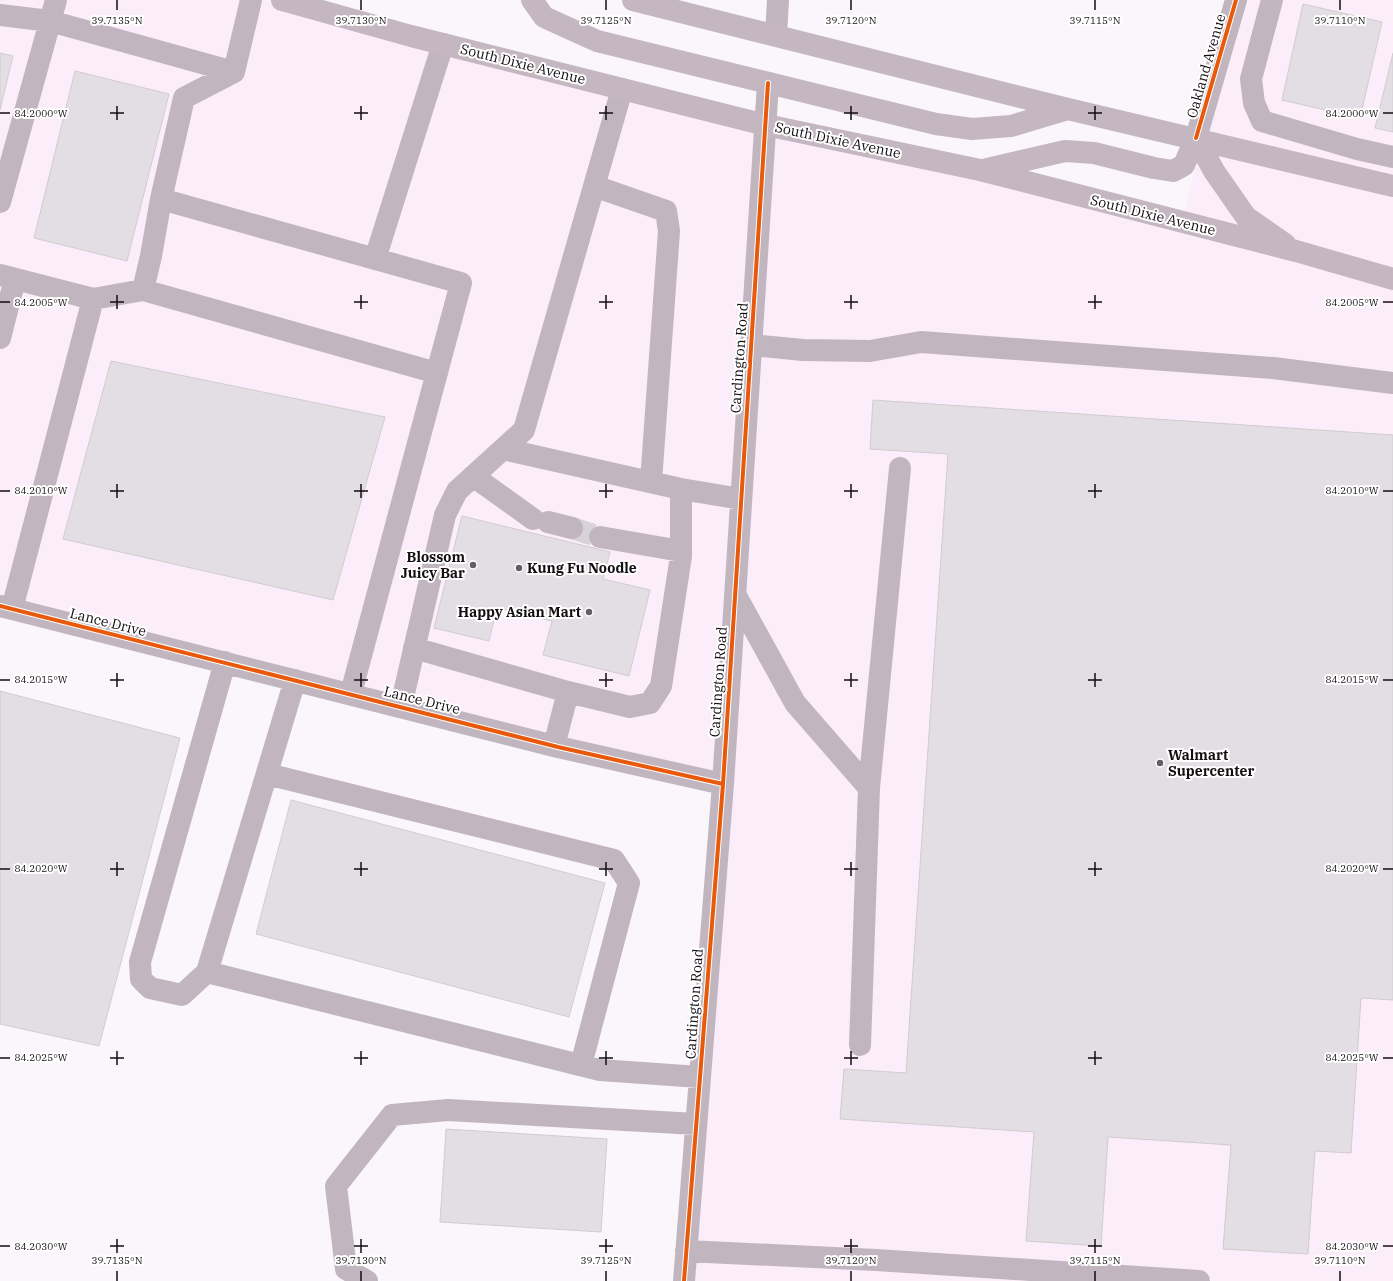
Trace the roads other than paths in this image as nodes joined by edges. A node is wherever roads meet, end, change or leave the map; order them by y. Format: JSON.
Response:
{"nodes":[{"id":1,"x":56,"y":0,"type":"edge"},
{"id":2,"x":252,"y":0,"type":"edge"},
{"id":3,"x":282,"y":0,"type":"edge"},
{"id":4,"x":532,"y":0,"type":"edge"},
{"id":5,"x":633,"y":0,"type":"edge"},
{"id":6,"x":778,"y":0,"type":"edge"},
{"id":7,"x":1236,"y":0,"type":"edge"},
{"id":8,"x":1272,"y":0,"type":"edge"},
{"id":9,"x":0,"y":15,"type":"edge"},
{"id":10,"x":50,"y":21,"type":"junction"},
{"id":11,"x":776,"y":35,"type":"junction"},
{"id":12,"x":443,"y":44,"type":"junction"},
{"id":13,"x":234,"y":72,"type":"junction"},
{"id":14,"x":768,"y":83,"type":"junction"},
{"id":15,"x":622,"y":89,"type":"junction"},
{"id":16,"x":1068,"y":109,"type":"junction"},
{"id":17,"x":766,"y":125,"type":"junction"},
{"id":18,"x":1196,"y":138,"type":"junction"},
{"id":19,"x":1393,"y":157,"type":"edge"},
{"id":20,"x":980,"y":170,"type":"junction"},
{"id":21,"x":594,"y":186,"type":"junction"},
{"id":22,"x":1393,"y":186,"type":"edge"},
{"id":23,"x":161,"y":199,"type":"junction"},
{"id":24,"x":0,"y":202,"type":"edge"},
{"id":25,"x":1296,"y":252,"type":"junction"},
{"id":26,"x":375,"y":259,"type":"junction"},
{"id":27,"x":7,"y":277,"type":"edge"},
{"id":28,"x":1393,"y":279,"type":"edge"},
{"id":29,"x":143,"y":290,"type":"junction"},
{"id":30,"x":93,"y":300,"type":"junction"},
{"id":31,"x":0,"y":338,"type":"edge"},
{"id":32,"x":751,"y":345,"type":"junction"},
{"id":33,"x":437,"y":374,"type":"junction"},
{"id":34,"x":1393,"y":383,"type":"edge"},
{"id":35,"x":503,"y":449,"type":"junction"},
{"id":36,"x":900,"y":468,"type":"dead end"},
{"id":37,"x":474,"y":476,"type":"junction"},
{"id":38,"x":650,"y":482,"type":"junction"},
{"id":39,"x":681,"y":489,"type":"junction"},
{"id":40,"x":740,"y":498,"type":"junction"},
{"id":41,"x":572,"y":528,"type":"tunnel mouth"},
{"id":42,"x":600,"y":537,"type":"tunnel mouth"},
{"id":43,"x":681,"y":551,"type":"junction"},
{"id":44,"x":735,"y":594,"type":"junction"},
{"id":45,"x":6,"y":607,"type":"edge"},
{"id":46,"x":414,"y":648,"type":"junction"},
{"id":47,"x":225,"y":662,"type":"junction"},
{"id":48,"x":295,"y":680,"type":"junction"},
{"id":49,"x":568,"y":692,"type":"junction"},
{"id":50,"x":351,"y":694,"type":"junction"},
{"id":51,"x":401,"y":706,"type":"junction"},
{"id":52,"x":554,"y":746,"type":"junction"},
{"id":53,"x":267,"y":774,"type":"junction"},
{"id":54,"x":723,"y":784,"type":"junction"},
{"id":55,"x":869,"y":788,"type":"junction"},
{"id":56,"x":207,"y":972,"type":"junction"},
{"id":57,"x":860,"y":1045,"type":"dead end"},
{"id":58,"x":581,"y":1065,"type":"junction"},
{"id":59,"x":700,"y":1077,"type":"junction"},
{"id":60,"x":696,"y":1124,"type":"junction"},
{"id":61,"x":686,"y":1251,"type":"junction"},
{"id":62,"x":366,"y":1281,"type":"edge"},
{"id":63,"x":684,"y":1281,"type":"edge"},
{"id":64,"x":1199,"y":1281,"type":"edge"}],
"edges":[{"from":1,"to":10,"type":"street"},
{"from":2,"to":13,"type":"street"},
{"from":3,"to":12,"type":"main road","name":"South Dixie Avenue"},
{"from":4,"to":14,"type":"main road"},
{"from":5,"to":11,"type":"main road"},
{"from":6,"to":11,"type":"street"},
{"from":7,"to":18,"type":"street","name":"Oakland Avenue"},
{"from":8,"to":19,"type":"street"},
{"from":9,"to":10,"type":"street"},
{"from":10,"to":13,"type":"street"},
{"from":10,"to":24,"type":"street"},
{"from":11,"to":16,"type":"main road"},
{"from":12,"to":15,"type":"main road","name":"South Dixie Avenue"},
{"from":12,"to":26,"type":"street"},
{"from":13,"to":23,"type":"street"},
{"from":14,"to":16,"type":"main road"},
{"from":14,"to":17,"type":"street","name":"Cardington Road"},
{"from":15,"to":17,"type":"main road","name":"South Dixie Avenue"},
{"from":15,"to":21,"type":"street"},
{"from":16,"to":18,"type":"main road"},
{"from":17,"to":20,"type":"main road","name":"South Dixie Avenue"},
{"from":17,"to":32,"type":"street","name":"Cardington Road"},
{"from":18,"to":20,"type":"main road"},
{"from":18,"to":22,"type":"main road"},
{"from":18,"to":25,"type":"main road"},
{"from":20,"to":25,"type":"main road","name":"South Dixie Avenue"},
{"from":21,"to":35,"type":"street"},
{"from":21,"to":38,"type":"street"},
{"from":23,"to":26,"type":"street"},
{"from":23,"to":29,"type":"street"},
{"from":25,"to":28,"type":"main road","name":"South Dixie Avenue"},
{"from":26,"to":33,"type":"street"},
{"from":27,"to":30,"type":"street"},
{"from":27,"to":31,"type":"street"},
{"from":29,"to":30,"type":"street"},
{"from":29,"to":33,"type":"street"},
{"from":30,"to":45,"type":"street"},
{"from":32,"to":34,"type":"street"},
{"from":32,"to":40,"type":"street","name":"Cardington Road"},
{"from":33,"to":50,"type":"street"},
{"from":35,"to":37,"type":"street"},
{"from":35,"to":38,"type":"street"},
{"from":36,"to":55,"type":"street"},
{"from":37,"to":41,"type":"street"},
{"from":37,"to":46,"type":"street"},
{"from":38,"to":39,"type":"street"},
{"from":39,"to":40,"type":"street"},
{"from":39,"to":43,"type":"street"},
{"from":40,"to":44,"type":"street","name":"Cardington Road"},
{"from":42,"to":43,"type":"street"},
{"from":43,"to":49,"type":"street"},
{"from":44,"to":54,"type":"street","name":"Cardington Road"},
{"from":44,"to":55,"type":"street"},
{"from":45,"to":47,"type":"street","name":"Lance Drive"},
{"from":46,"to":49,"type":"street"},
{"from":46,"to":51,"type":"street"},
{"from":47,"to":48,"type":"street","name":"Lance Drive"},
{"from":47,"to":56,"type":"street"},
{"from":48,"to":50,"type":"street","name":"Lance Drive"},
{"from":48,"to":53,"type":"street"},
{"from":49,"to":52,"type":"street"},
{"from":50,"to":51,"type":"street","name":"Lance Drive"},
{"from":51,"to":52,"type":"street","name":"Lance Drive"},
{"from":52,"to":54,"type":"street","name":"Lance Drive"},
{"from":53,"to":56,"type":"street"},
{"from":53,"to":58,"type":"street"},
{"from":54,"to":59,"type":"street","name":"Cardington Road"},
{"from":55,"to":57,"type":"street"},
{"from":56,"to":58,"type":"street"},
{"from":58,"to":59,"type":"street"},
{"from":59,"to":60,"type":"street","name":"Cardington Road"},
{"from":60,"to":61,"type":"street","name":"Cardington Road"},
{"from":60,"to":62,"type":"street"},
{"from":61,"to":63,"type":"street","name":"Cardington Road"},
{"from":61,"to":64,"type":"street"}]}
